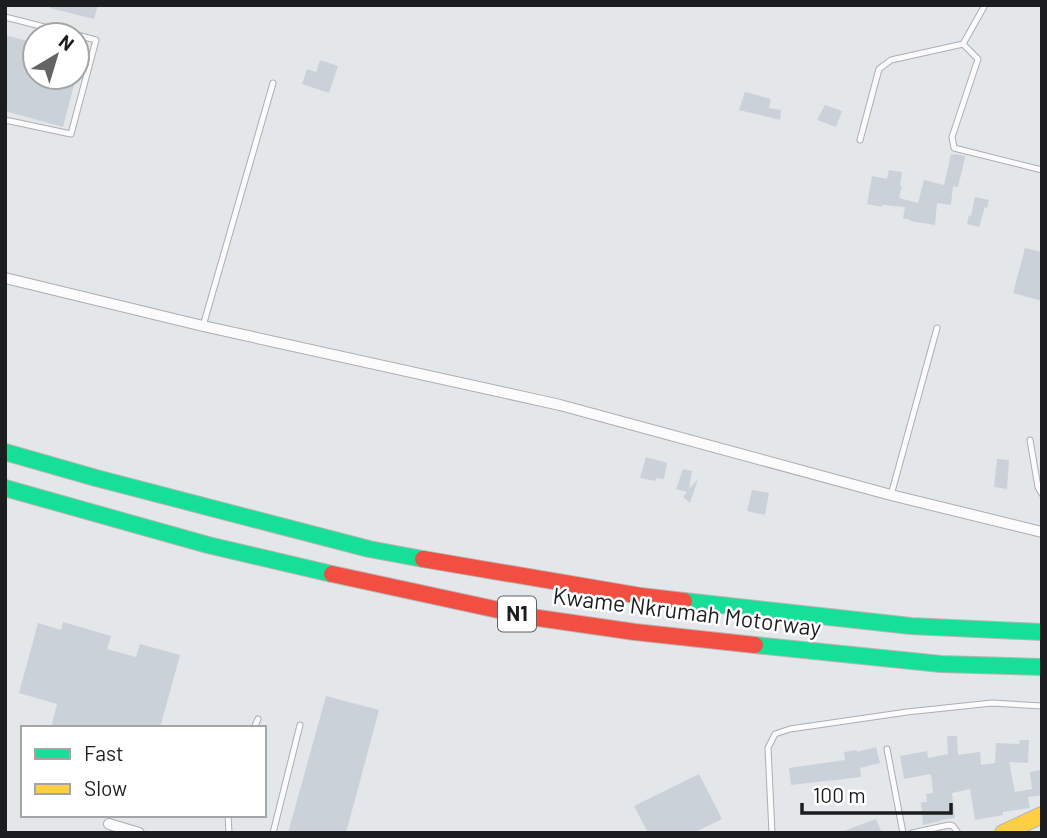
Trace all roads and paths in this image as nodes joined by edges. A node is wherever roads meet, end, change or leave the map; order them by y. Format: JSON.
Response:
{"nodes":[{"id":1,"x":985,"y":5,"type":"edge"},
{"id":2,"x":91,"y":39,"type":"edge"},
{"id":3,"x":963,"y":44,"type":"junction"},
{"id":4,"x":91,"y":59,"type":"edge"},
{"id":5,"x":273,"y":83,"type":"dead end"},
{"id":6,"x":82,"y":91,"type":"edge"},
{"id":7,"x":5,"y":120,"type":"edge"},
{"id":8,"x":860,"y":140,"type":"dead end"},
{"id":9,"x":1042,"y":170,"type":"edge"},
{"id":10,"x":5,"y":278,"type":"edge"},
{"id":11,"x":203,"y":326,"type":"junction"},
{"id":12,"x":937,"y":328,"type":"dead end"},
{"id":13,"x":1030,"y":440,"type":"dead end"},
{"id":14,"x":5,"y":452,"type":"edge"},
{"id":15,"x":5,"y":488,"type":"edge"},
{"id":16,"x":1042,"y":494,"type":"edge"},
{"id":17,"x":891,"y":495,"type":"junction"},
{"id":18,"x":1042,"y":532,"type":"edge"},
{"id":19,"x":1042,"y":632,"type":"edge"},
{"id":20,"x":1042,"y":667,"type":"edge"},
{"id":21,"x":1042,"y":706,"type":"edge"},
{"id":22,"x":258,"y":719,"type":"dead end"},
{"id":23,"x":300,"y":724,"type":"dead end"},
{"id":24,"x":255,"y":726,"type":"edge"},
{"id":25,"x":887,"y":749,"type":"dead end"},
{"id":26,"x":1042,"y":815,"type":"edge"},
{"id":27,"x":109,"y":824,"type":"dead end"},
{"id":28,"x":139,"y":833,"type":"edge"},
{"id":29,"x":273,"y":833,"type":"edge"},
{"id":30,"x":772,"y":833,"type":"edge"},
{"id":31,"x":903,"y":833,"type":"edge"},
{"id":32,"x":912,"y":833,"type":"edge"},
{"id":33,"x":958,"y":833,"type":"edge"},
{"id":34,"x":1003,"y":833,"type":"edge"}],
"edges":[{"from":1,"to":3,"type":"lane"},
{"from":2,"to":4,"type":"lane"},
{"from":3,"to":8,"type":"lane"},
{"from":3,"to":9,"type":"lane"},
{"from":5,"to":11,"type":"lane"},
{"from":6,"to":7,"type":"lane"},
{"from":10,"to":11,"type":"street"},
{"from":11,"to":17,"type":"street"},
{"from":12,"to":17,"type":"lane"},
{"from":13,"to":16,"type":"lane"},
{"from":14,"to":19,"type":"main road","name":"Kwame Nkrumah Motorway","number":"N1"},
{"from":15,"to":20,"type":"main road","name":"Kwame Nkrumah Motorway","number":"N1"},
{"from":17,"to":18,"type":"street"},
{"from":21,"to":30,"type":"lane"},
{"from":22,"to":24,"type":"lane"},
{"from":23,"to":29,"type":"lane"},
{"from":25,"to":31,"type":"lane"},
{"from":26,"to":34,"type":"main road"},
{"from":27,"to":28,"type":"street"},
{"from":32,"to":33,"type":"lane"}]}
